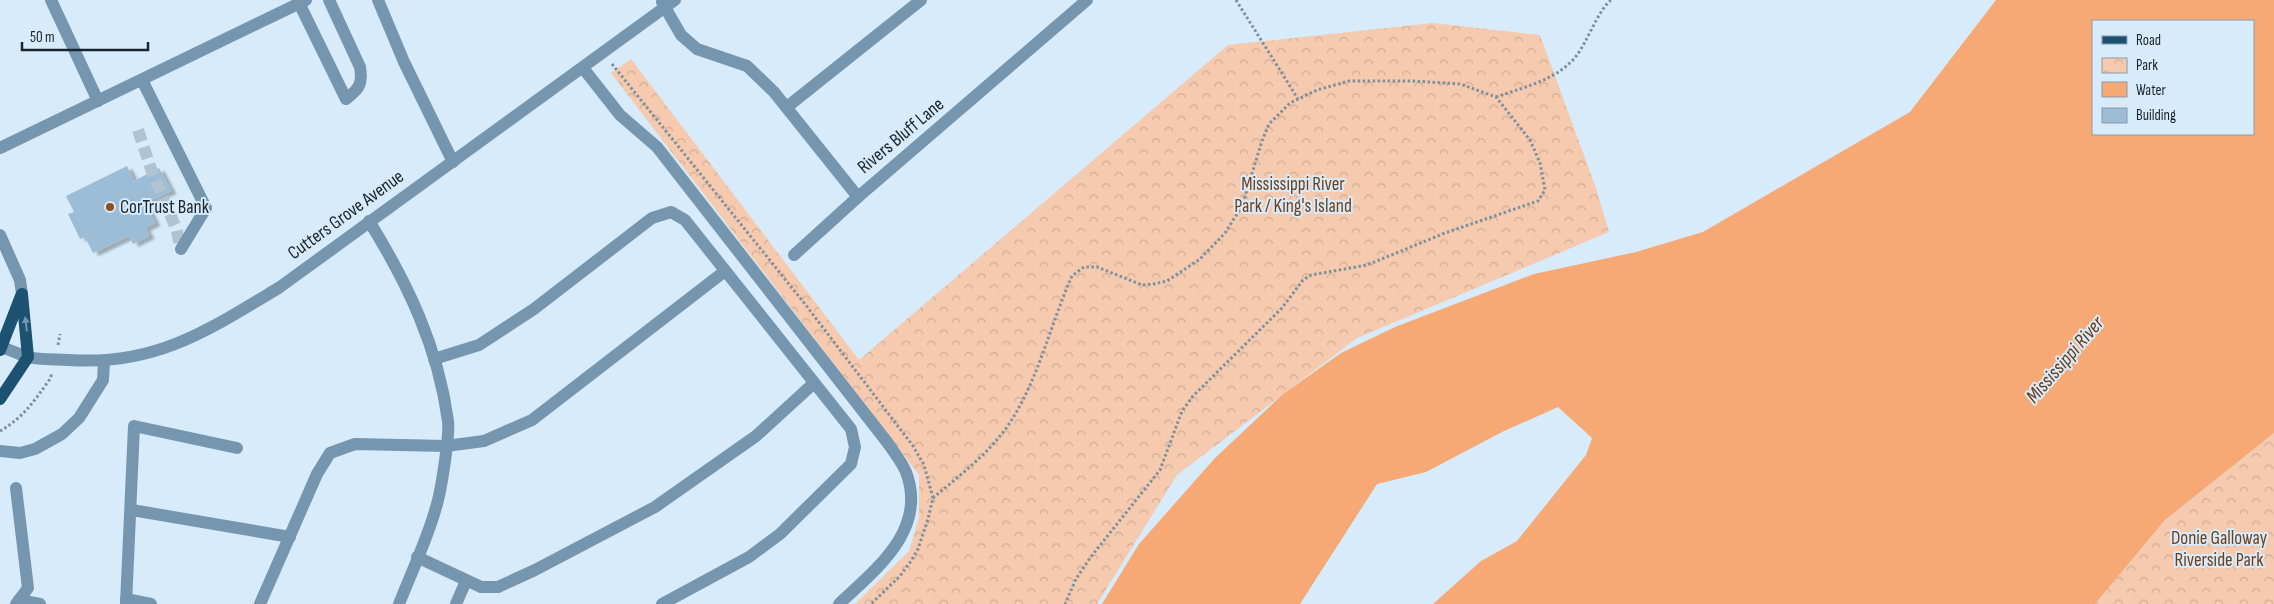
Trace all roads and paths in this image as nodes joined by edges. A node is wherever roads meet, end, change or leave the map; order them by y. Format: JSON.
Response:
{"nodes":[{"id":1,"x":51,"y":0,"type":"edge"},
{"id":2,"x":330,"y":0,"type":"edge"},
{"id":3,"x":378,"y":0,"type":"edge"},
{"id":4,"x":676,"y":0,"type":"edge"},
{"id":5,"x":921,"y":0,"type":"edge"},
{"id":6,"x":1087,"y":0,"type":"edge"},
{"id":7,"x":1236,"y":0,"type":"edge"},
{"id":8,"x":1611,"y":0,"type":"edge"},
{"id":9,"x":302,"y":2,"type":"edge"},
{"id":10,"x":663,"y":4,"type":"edge"},
{"id":11,"x":604,"y":54,"type":"junction"},
{"id":12,"x":583,"y":68,"type":"junction"},
{"id":13,"x":142,"y":80,"type":"junction"},
{"id":14,"x":1496,"y":97,"type":"junction"},
{"id":15,"x":1298,"y":99,"type":"junction"},
{"id":16,"x":98,"y":101,"type":"junction"},
{"id":17,"x":787,"y":108,"type":"junction"},
{"id":18,"x":0,"y":148,"type":"edge"},
{"id":19,"x":453,"y":162,"type":"junction"},
{"id":20,"x":858,"y":197,"type":"junction"},
{"id":21,"x":369,"y":221,"type":"junction"},
{"id":22,"x":0,"y":235,"type":"edge"},
{"id":23,"x":4,"y":250,"type":"edge"},
{"id":24,"x":181,"y":250,"type":"dead end"},
{"id":25,"x":794,"y":255,"type":"dead end"},
{"id":26,"x":725,"y":271,"type":"junction"},
{"id":27,"x":22,"y":294,"type":"junction"},
{"id":28,"x":1,"y":348,"type":"edge"},
{"id":29,"x":28,"y":357,"type":"junction"},
{"id":30,"x":434,"y":359,"type":"junction"},
{"id":31,"x":104,"y":361,"type":"junction"},
{"id":32,"x":50,"y":379,"type":"dead end"},
{"id":33,"x":814,"y":383,"type":"junction"},
{"id":34,"x":0,"y":399,"type":"edge"},
{"id":35,"x":0,"y":431,"type":"edge"},
{"id":36,"x":446,"y":446,"type":"junction"},
{"id":37,"x":237,"y":448,"type":"dead end"},
{"id":38,"x":0,"y":451,"type":"edge"},
{"id":39,"x":16,"y":488,"type":"dead end"},
{"id":40,"x":132,"y":510,"type":"junction"},
{"id":41,"x":290,"y":538,"type":"junction"},
{"id":42,"x":417,"y":557,"type":"junction"},
{"id":43,"x":466,"y":581,"type":"junction"},
{"id":44,"x":18,"y":602,"type":"edge"},
{"id":45,"x":126,"y":602,"type":"edge"},
{"id":46,"x":40,"y":604,"type":"edge"},
{"id":47,"x":151,"y":604,"type":"edge"},
{"id":48,"x":260,"y":604,"type":"edge"},
{"id":49,"x":399,"y":604,"type":"edge"},
{"id":50,"x":456,"y":604,"type":"edge"},
{"id":51,"x":662,"y":604,"type":"edge"},
{"id":52,"x":839,"y":604,"type":"edge"},
{"id":53,"x":1065,"y":604,"type":"edge"}],
"edges":[{"from":1,"to":16,"type":"street"},
{"from":2,"to":9,"type":"street"},
{"from":3,"to":19,"type":"street"},
{"from":4,"to":10,"type":"street","name":"Cutters Grove Avenue"},
{"from":5,"to":17,"type":"street"},
{"from":6,"to":20,"type":"street","name":"Rivers Bluff Lane"},
{"from":7,"to":15,"type":"path"},
{"from":8,"to":14,"type":"path"},
{"from":9,"to":13,"type":"street"},
{"from":10,"to":11,"type":"street","name":"Cutters Grove Avenue"},
{"from":10,"to":17,"type":"street","name":"Rivers Bluff Lane"},
{"from":11,"to":12,"type":"street","name":"Cutters Grove Avenue"},
{"from":11,"to":15,"type":"path"},
{"from":12,"to":19,"type":"street","name":"Cutters Grove Avenue"},
{"from":12,"to":52,"type":"street"},
{"from":13,"to":16,"type":"street"},
{"from":13,"to":24,"type":"street"},
{"from":14,"to":15,"type":"path"},
{"from":14,"to":53,"type":"path"},
{"from":16,"to":18,"type":"street"},
{"from":17,"to":20,"type":"street","name":"Rivers Bluff Lane"},
{"from":19,"to":21,"type":"street","name":"Cutters Grove Avenue"},
{"from":20,"to":25,"type":"street"},
{"from":21,"to":30,"type":"street"},
{"from":21,"to":31,"type":"street","name":"Cutters Grove Avenue"},
{"from":22,"to":23,"type":"street"},
{"from":23,"to":27,"type":"street"},
{"from":26,"to":30,"type":"street"},
{"from":26,"to":33,"type":"street"},
{"from":26,"to":36,"type":"street"},
{"from":27,"to":28,"type":"main road"},
{"from":29,"to":27,"type":"main road","one_way":true},
{"from":28,"to":29,"type":"street","name":"Cutters Grove Avenue"},
{"from":29,"to":31,"type":"street","name":"Cutters Grove Avenue"},
{"from":29,"to":34,"type":"main road"},
{"from":30,"to":36,"type":"street"},
{"from":31,"to":38,"type":"street"},
{"from":32,"to":35,"type":"path"},
{"from":33,"to":43,"type":"street"},
{"from":33,"to":51,"type":"street"},
{"from":36,"to":41,"type":"street"},
{"from":36,"to":42,"type":"street"},
{"from":37,"to":40,"type":"street"},
{"from":39,"to":44,"type":"street"},
{"from":40,"to":41,"type":"street"},
{"from":40,"to":45,"type":"street"},
{"from":41,"to":48,"type":"street"},
{"from":42,"to":43,"type":"street"},
{"from":42,"to":49,"type":"street"},
{"from":43,"to":50,"type":"street"},
{"from":44,"to":46,"type":"street"},
{"from":45,"to":47,"type":"street"}]}
